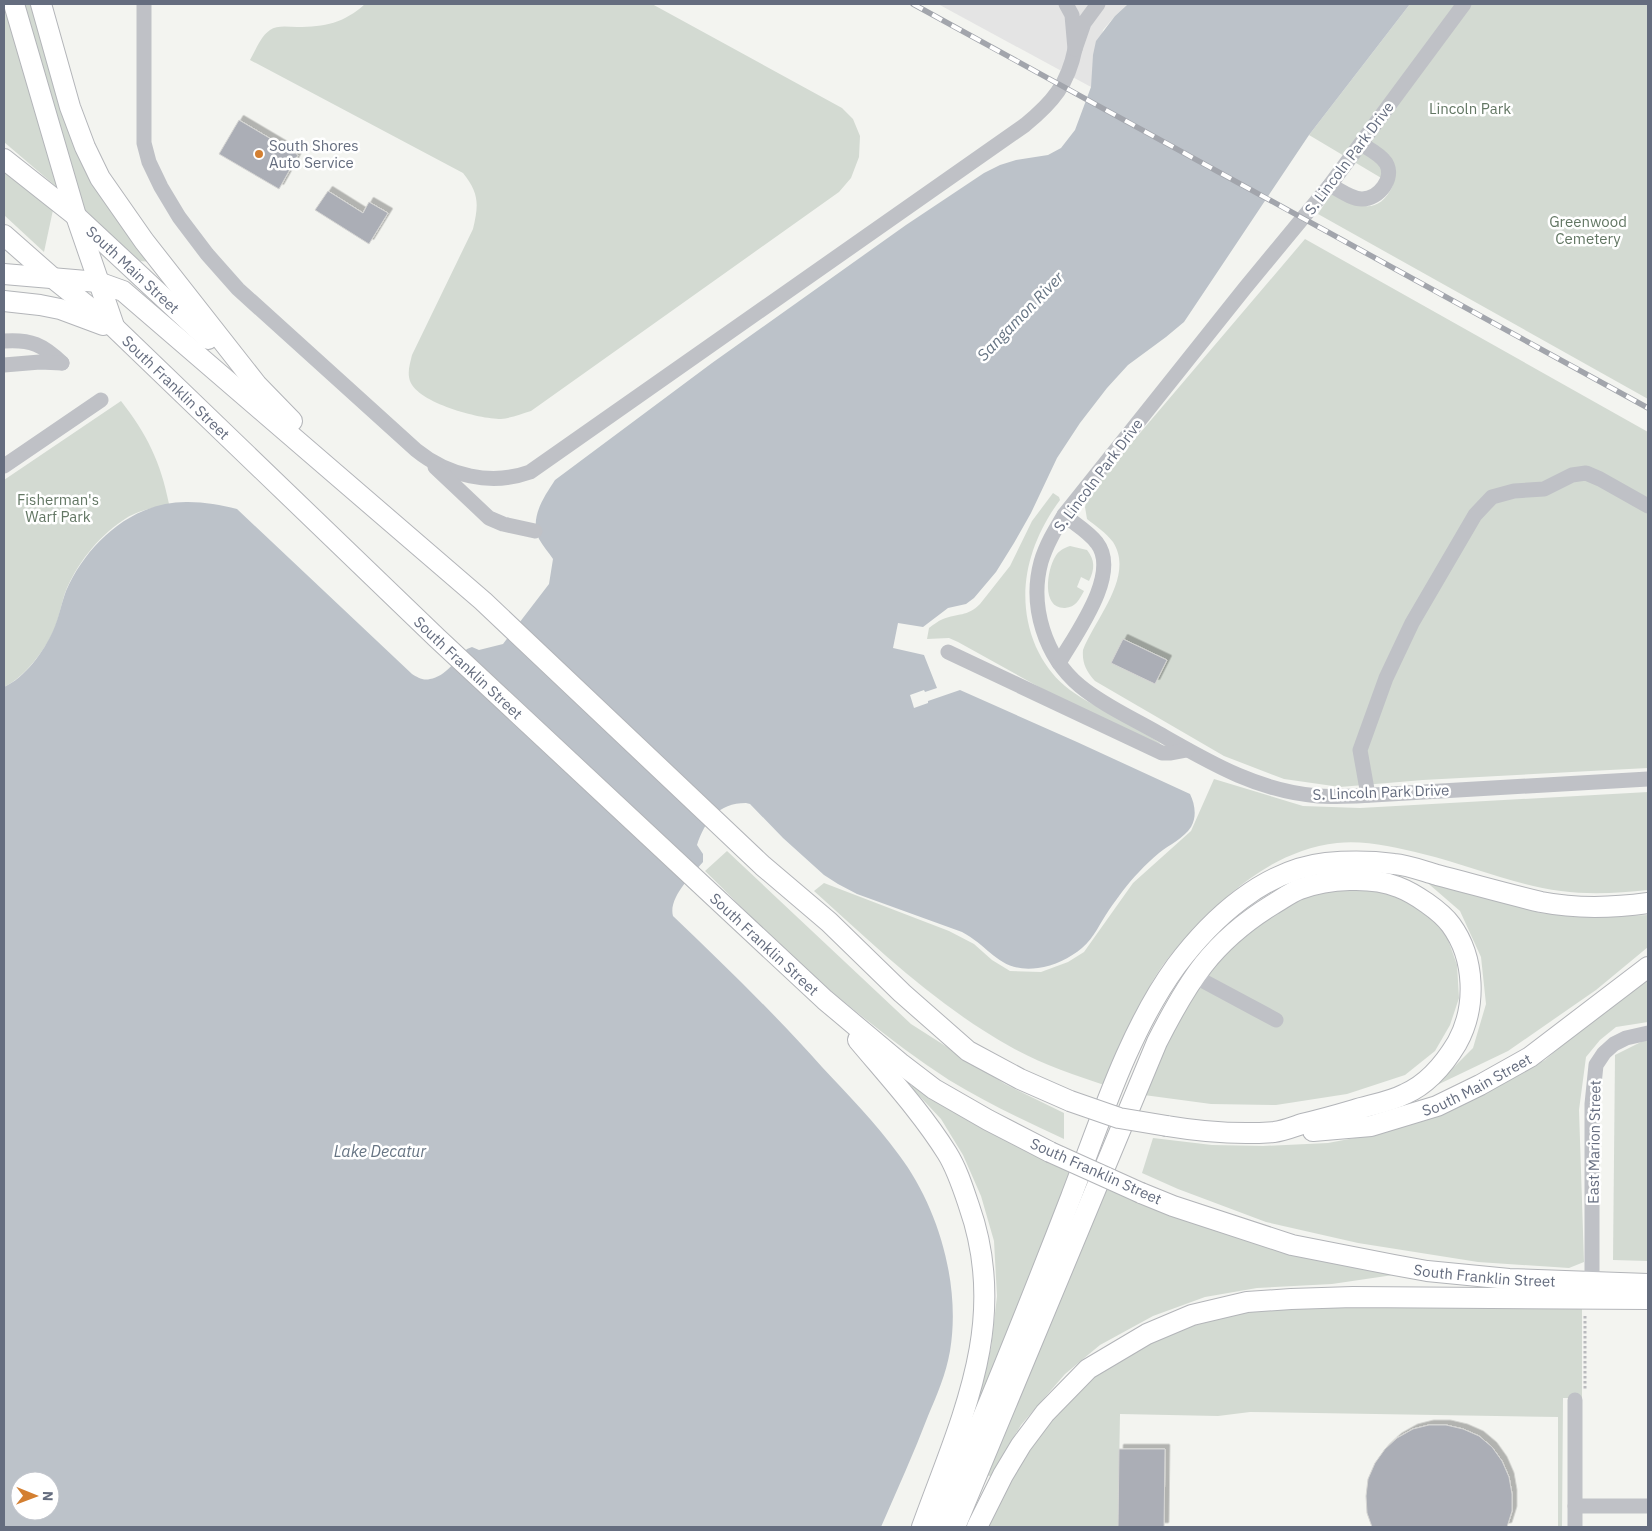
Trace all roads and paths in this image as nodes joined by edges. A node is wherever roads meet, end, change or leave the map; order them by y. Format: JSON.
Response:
{"nodes":[{"id":1,"x":14,"y":4,"type":"edge"},
{"id":2,"x":41,"y":4,"type":"edge"},
{"id":3,"x":144,"y":4,"type":"edge"},
{"id":4,"x":1066,"y":4,"type":"edge"},
{"id":5,"x":1098,"y":4,"type":"edge"},
{"id":6,"x":1464,"y":4,"type":"edge"},
{"id":7,"x":1075,"y":49,"type":"junction"},
{"id":8,"x":1360,"y":144,"type":"junction"},
{"id":9,"x":4,"y":160,"type":"edge"},
{"id":10,"x":1330,"y":184,"type":"junction"},
{"id":11,"x":76,"y":216,"type":"junction"},
{"id":12,"x":4,"y":235,"type":"edge"},
{"id":13,"x":4,"y":274,"type":"edge"},
{"id":14,"x":54,"y":279,"type":"junction"},
{"id":15,"x":98,"y":282,"type":"junction"},
{"id":16,"x":4,"y":301,"type":"edge"},
{"id":17,"x":115,"y":328,"type":"junction"},
{"id":18,"x":4,"y":341,"type":"edge"},
{"id":19,"x":4,"y":348,"type":"edge"},
{"id":20,"x":52,"y":354,"type":"junction"},
{"id":21,"x":4,"y":357,"type":"edge"},
{"id":22,"x":4,"y":365,"type":"edge"},
{"id":23,"x":257,"y":385,"type":"junction"},
{"id":24,"x":101,"y":400,"type":"dead end"},
{"id":25,"x":423,"y":456,"type":"junction"},
{"id":26,"x":4,"y":466,"type":"edge"},
{"id":27,"x":1648,"y":506,"type":"edge"},
{"id":28,"x":378,"y":510,"type":"junction"},
{"id":29,"x":1064,"y":515,"type":"junction"},
{"id":30,"x":535,"y":531,"type":"dead end"},
{"id":31,"x":948,"y":652,"type":"dead end"},
{"id":32,"x":1059,"y":663,"type":"junction"},
{"id":33,"x":1187,"y":750,"type":"junction"},
{"id":34,"x":1648,"y":779,"type":"edge"},
{"id":35,"x":1368,"y":795,"type":"junction"},
{"id":36,"x":1648,"y":904,"type":"edge"},
{"id":37,"x":1648,"y":967,"type":"edge"},
{"id":38,"x":1194,"y":976,"type":"junction"},
{"id":39,"x":825,"y":1000,"type":"junction"},
{"id":40,"x":1276,"y":1020,"type":"dead end"},
{"id":41,"x":1648,"y":1034,"type":"edge"},
{"id":42,"x":1276,"y":1132,"type":"junction"},
{"id":43,"x":1592,"y":1283,"type":"junction"},
{"id":44,"x":1648,"y":1284,"type":"edge"},
{"id":45,"x":1648,"y":1299,"type":"edge"},
{"id":46,"x":1584,"y":1311,"type":"dead end"},
{"id":47,"x":1580,"y":1399,"type":"joint"},
{"id":48,"x":1574,"y":1506,"type":"junction"},
{"id":49,"x":1648,"y":1506,"type":"edge"},
{"id":50,"x":922,"y":1527,"type":"edge"},
{"id":51,"x":936,"y":1527,"type":"edge"},
{"id":52,"x":955,"y":1527,"type":"edge"},
{"id":53,"x":977,"y":1527,"type":"edge"},
{"id":54,"x":1574,"y":1527,"type":"edge"}],
"edges":[{"from":1,"to":11,"type":"main road"},
{"from":2,"to":23,"type":"main road"},
{"from":3,"to":25,"type":"street"},
{"from":4,"to":5,"type":"street"},
{"from":4,"to":7,"type":"street"},
{"from":5,"to":7,"type":"street"},
{"from":6,"to":8,"type":"street","name":"S. Lincoln Park Drive"},
{"from":7,"to":25,"type":"street"},
{"from":8,"to":10,"type":"street","name":"S. Lincoln Park Drive"},
{"from":8,"to":10,"type":"street"},
{"from":9,"to":11,"type":"main road","name":"South Main Street"},
{"from":10,"to":29,"type":"street","name":"S. Lincoln Park Drive"},
{"from":11,"to":15,"type":"main road"},
{"from":11,"to":23,"type":"main road","name":"South Main Street"},
{"from":12,"to":14,"type":"main road"},
{"from":13,"to":14,"type":"main road"},
{"from":14,"to":15,"type":"main road"},
{"from":14,"to":17,"type":"main road","name":"South Franklin Street"},
{"from":15,"to":17,"type":"main road"},
{"from":15,"to":28,"type":"main road"},
{"from":16,"to":17,"type":"main road"},
{"from":17,"to":39,"type":"main road","name":"South Franklin Street"},
{"from":18,"to":20,"type":"street"},
{"from":19,"to":20,"type":"street"},
{"from":20,"to":21,"type":"street"},
{"from":20,"to":22,"type":"street"},
{"from":23,"to":28,"type":"main road"},
{"from":24,"to":26,"type":"street"},
{"from":25,"to":30,"type":"street"},
{"from":27,"to":35,"type":"street"},
{"from":28,"to":42,"type":"main road","bridge":true},
{"from":29,"to":32,"type":"street","name":"S. Lincoln Park Drive"},
{"from":29,"to":32,"type":"street"},
{"from":31,"to":33,"type":"street"},
{"from":32,"to":33,"type":"street","name":"S. Lincoln Park Drive"},
{"from":33,"to":35,"type":"street","name":"S. Lincoln Park Drive"},
{"from":34,"to":35,"type":"street","name":"S. Lincoln Park Drive"},
{"from":36,"to":51,"type":"main road"},
{"from":37,"to":42,"type":"main road","name":"South Main Street"},
{"from":38,"to":40,"type":"street"},
{"from":38,"to":42,"type":"main road"},
{"from":38,"to":52,"type":"main road"},
{"from":39,"to":43,"type":"main road","name":"South Franklin Street","bridge":true},
{"from":39,"to":50,"type":"main road"},
{"from":41,"to":43,"type":"street","name":"East Marion Street"},
{"from":43,"to":44,"type":"main road","name":"South Franklin Street"},
{"from":45,"to":53,"type":"main road"},
{"from":46,"to":47,"type":"path"},
{"from":47,"to":48,"type":"street"},
{"from":48,"to":49,"type":"street"},
{"from":48,"to":54,"type":"street"}]}
